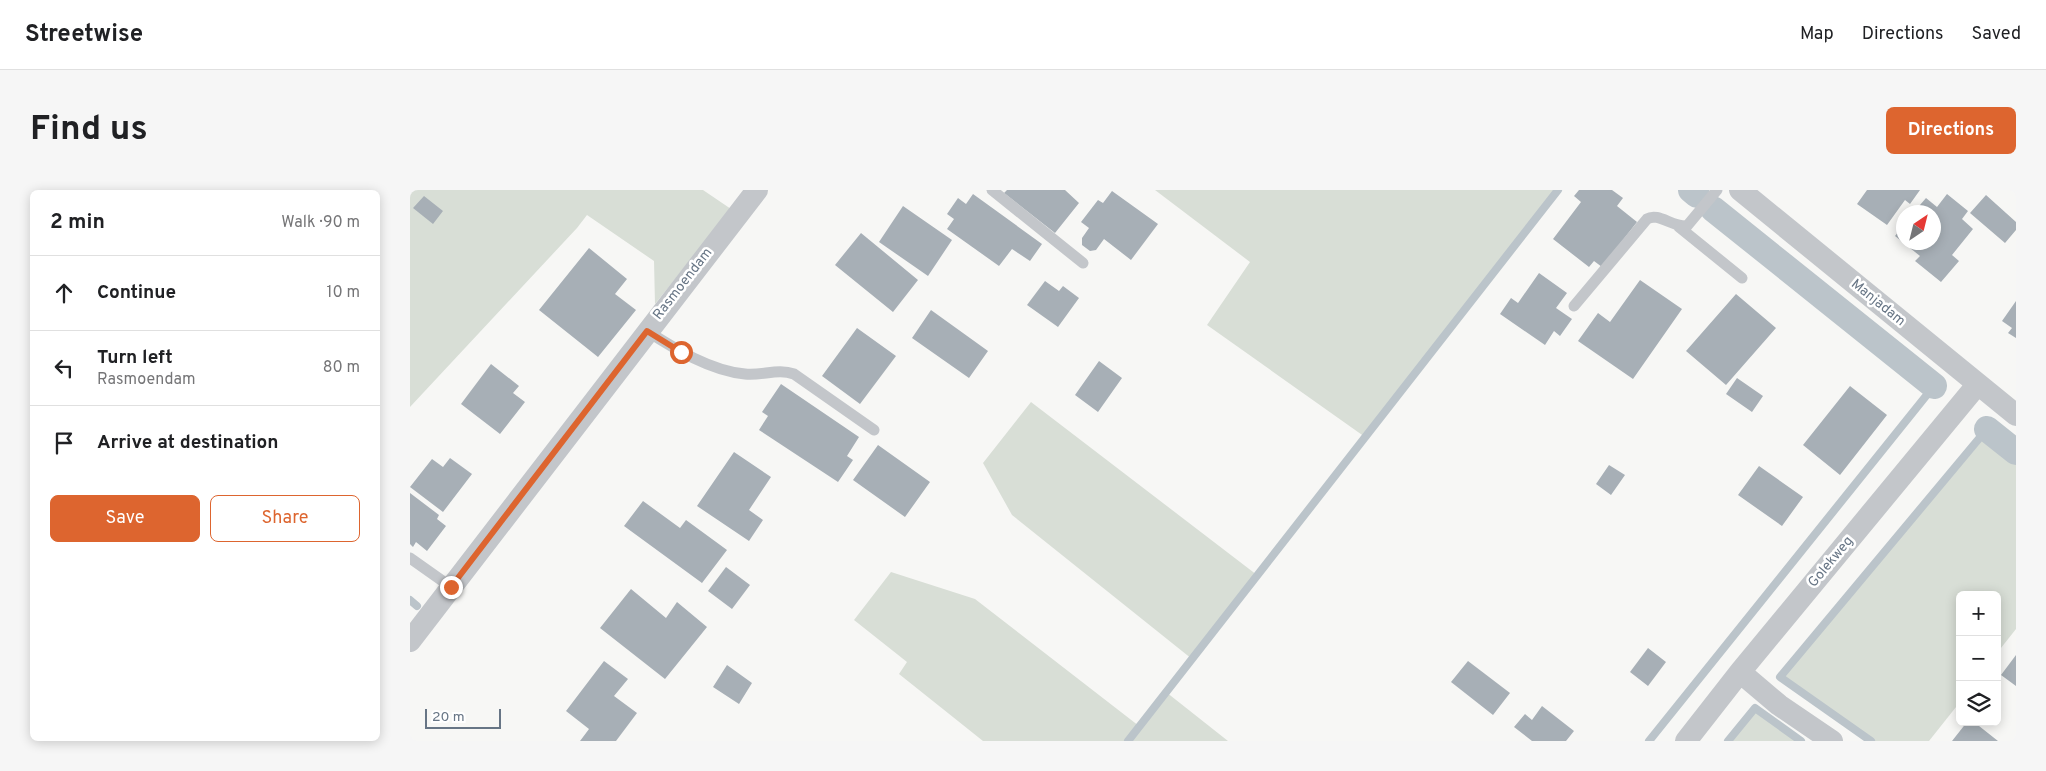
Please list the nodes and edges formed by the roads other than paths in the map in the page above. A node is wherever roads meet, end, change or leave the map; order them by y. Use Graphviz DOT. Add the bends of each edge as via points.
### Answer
graph roads {
  1 [pos="757,190"];
  2 [pos="992,190"];
  3 [pos="1717,190"];
  4 [pos="1740,190"];
  5 [pos="1679,227"];
  6 [pos="1083,263"];
  7 [pos="1742,278"];
  8 [pos="1574,306"];
  9 [pos="647,331"];
  10 [pos="1978,385"];
  11 [pos="2016,415"];
  12 [pos="874,430"];
  13 [pos="410,558"];
  14 [pos="451,587"];
  15 [pos="410,641"];
  16 [pos="1740,672"];
  17 [pos="1686,741"];
  18 [pos="1832,741"];
  1 -- 9 [label="street, Rasmoendam"];
  2 -- 6 [label="lane"];
  3 -- 5 [label="lane" via="1687,226"];
  4 -- 10 [label="street, Manjadam"];
  5 -- 7 [label="lane"];
  5 -- 8 [label="lane" via="1657,216 1647,219"];
  9 -- 12 [label="lane" via="681,352 732,373 780,371 794,374"];
  9 -- 14 [label="street, Rasmoendam"];
  10 -- 11 [label="street, Manjadam"];
  10 -- 16 [label="street, Golekweg"];
  13 -- 14 [label="lane"];
  14 -- 15 [label="street, Rasmoendam"];
  16 -- 17 [label="street, Golekweg"];
  16 -- 18 [label="street" via="1779,705"];
}
